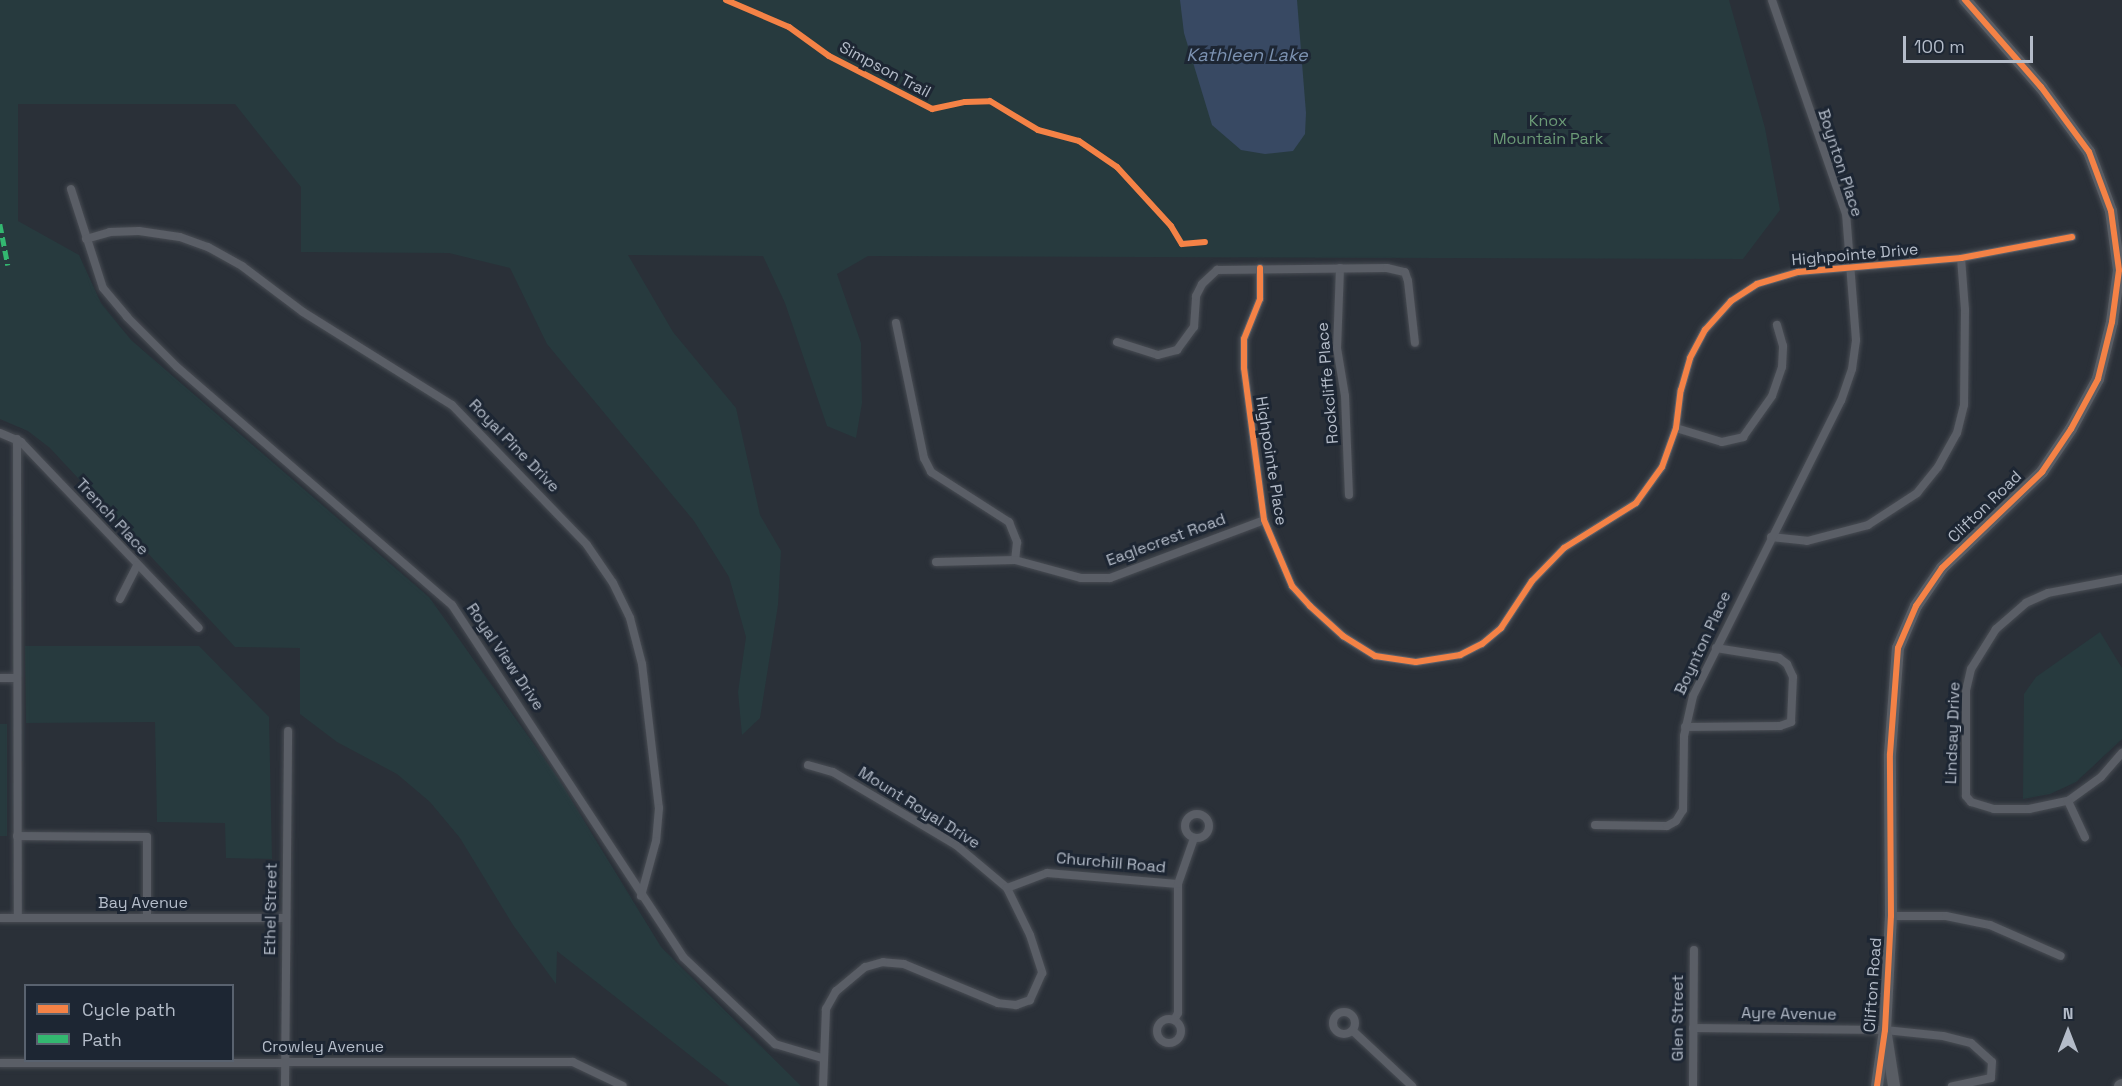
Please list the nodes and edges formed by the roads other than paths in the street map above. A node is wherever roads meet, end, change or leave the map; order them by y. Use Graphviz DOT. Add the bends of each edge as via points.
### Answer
graph roads {
  1 [pos="1772,0"];
  2 [pos="1965,0"];
  3 [pos="71,189"];
  4 [pos="2072,237"];
  5 [pos="86,239"];
  6 [pos="1961,258"];
  7 [pos="1852,267"];
  8 [pos="1260,268"];
  9 [pos="1340,268"];
  10 [pos="896,323"];
  11 [pos="1777,325"];
  12 [pos="1117,342"];
  13 [pos="1415,344"];
  14 [pos="1676,428"];
  15 [pos="0,433"];
  16 [pos="17,439"];
  17 [pos="1349,495"];
  18 [pos="1264,520"];
  19 [pos="1771,537"];
  20 [pos="1015,560"];
  21 [pos="936,562"];
  22 [pos="137,565"];
  23 [pos="1546,565"];
  24 [pos="2122,579"];
  25 [pos="120,598"];
  26 [pos="199,628"];
  27 [pos="1716,648"];
  28 [pos="0,678"];
  29 [pos="17,678"];
  30 [pos="1685,727"];
  31 [pos="288,732"];
  32 [pos="2122,753"];
  33 [pos="808,765"];
  34 [pos="2068,801"];
  35 [pos="1595,825"];
  36 [pos="18,836"];
  37 [pos="2085,837"];
  38 [pos="1194,838"];
  39 [pos="1178,884"];
  40 [pos="1007,888"];
  41 [pos="641,896"];
  42 [pos="1891,916"];
  43 [pos="0,918"];
  44 [pos="18,918"];
  45 [pos="147,918"];
  46 [pos="285,918"];
  47 [pos="1694,950"];
  48 [pos="2061,956"];
  49 [pos="1174,1020"];
  50 [pos="1693,1028"];
  51 [pos="1885,1030"];
  52 [pos="1353,1031"];
  53 [pos="822,1058"];
  54 [pos="285,1062"];
  55 [pos="0,1063"];
  56 [pos="285,1086"];
  57 [pos="623,1086"];
  58 [pos="823,1086"];
  59 [pos="1412,1086"];
  60 [pos="1693,1086"];
  61 [pos="1877,1086"];
  62 [pos="1894,1086"];
  63 [pos="1952,1086"];
  1 -- 7 [label="street, Boynton Place" via="1846,214"];
  2 -- 42 [label="main road, Clifton Road" via="2041,87 2089,152 2111,211 2119,270 2098,379 2071,429 2042,472 1942,568 1916,606 1898,648 1890,754"];
  3 -- 5 [label="street, Royal View Drive"];
  4 -- 6 [label="street, Highpointe Drive"];
  5 -- 41 [label="street, Royal View Drive" via="103,288 177,367 452,605"];
  5 -- 41 [label="street, Royal Pine Drive" via="110,232 139,231 180,237 242,266 303,312 452,405 588,544 621,600 642,664 659,808 656,841"];
  6 -- 7 [label="street, Highpointe Drive"];
  6 -- 19 [label="street" via="1964,405 1957,433 1938,467 1917,493 1868,525 1806,541"];
  7 -- 14 [label="street, Highpointe Drive" via="1769,279 1731,301 1705,330 1690,358 1680,390"];
  7 -- 19 [label="street, Boynton Place" via="1856,340 1852,369 1841,401"];
  8 -- 9 [label="street"];
  8 -- 12 [label="street" via="1217,270 1208,276 1196,297 1194,327 1177,350 1158,355"];
  8 -- 18 [label="street, Highpointe Place" via="1260,299 1244,339 1244,368"];
  9 -- 13 [label="street" via="1405,272"];
  9 -- 17 [label="street, Rockcliffe Place" via="1337,348 1345,396"];
  10 -- 20 [label="street" via="924,458 931,472 1010,522 1017,542"];
  11 -- 14 [label="street" via="1783,346 1782,367 1772,396 1743,437 1722,442"];
  14 -- 23 [label="street, Highpointe Drive" via="1662,467 1636,503 1564,548"];
  15 -- 16 [label="street, Trench Place"];
  16 -- 22 [label="street, Trench Place"];
  16 -- 29 [label="street"];
  18 -- 20 [label="street, Eaglecrest Road" via="1110,578 1081,578"];
  18 -- 23 [label="street, Highpointe Place" via="1292,586 1310,606 1343,636 1375,656 1397,661 1439,660 1482,644 1501,628"];
  19 -- 27 [label="street, Boynton Place"];
  20 -- 21 [label="street, Eaglecrest Road"];
  22 -- 25 [label="street"];
  22 -- 26 [label="street, Trench Place"];
  24 -- 34 [label="street, Lindsay Drive" via="2048,593 2026,603 1996,629 1971,669 1966,690 1966,795 1971,802 1994,809 2030,809"];
  27 -- 30 [label="street, Boynton Place" via="1693,696"];
  27 -- 30 [label="street" via="1779,658 1787,664 1793,677 1791,722 1780,726"];
  28 -- 29 [label="street"];
  29 -- 36 [label="street"];
  30 -- 35 [label="street, Boynton Place" via="1683,810 1676,821 1666,826"];
  31 -- 46 [label="street, Ethel Street"];
  32 -- 34 [label="street" via="2101,777"];
  33 -- 40 [label="street, Mount Royal Drive" via="833,772 956,845"];
  34 -- 37 [label="street"];
  36 -- 44 [label="street"];
  36 -- 45 [label="street" via="147,837"];
  38 -- 39 [label="street"];
  39 -- 40 [label="street, Churchill Road" via="1047,873"];
  39 -- 49 [label="street" via="1178,1013"];
  40 -- 53 [label="street, Mount Royal Drive" via="1030,935 1042,973 1030,1000 1016,1005 999,1003 904,964 874,964 850,976 826,1009"];
  41 -- 53 [label="street, Royal View Drive" via="683,957 775,1044"];
  42 -- 48 [label="street" via="1946,916 1990,925"];
  42 -- 51 [label="main road, Clifton Road"];
  43 -- 44 [label="street, Bay Avenue"];
  44 -- 45 [label="street, Bay Avenue"];
  45 -- 46 [label="street, Bay Avenue"];
  46 -- 54 [label="street, Ethel Street"];
  47 -- 50 [label="street, Glen Street"];
  50 -- 51 [label="street, Ayre Avenue"];
  50 -- 60 [label="street, Glen Street"];
  51 -- 61 [label="main road, Clifton Road"];
  51 -- 62 [label="main road, Clifton Road"];
  51 -- 63 [label="street, Ayre Avenue" via="1971,1043 1992,1062 1991,1078"];
  52 -- 59 [label="street"];
  53 -- 58 [label="street, Mount Royal Drive"];
  54 -- 55 [label="street, Crowley Avenue"];
  54 -- 56 [label="street, Ethel Street"];
  54 -- 57 [label="street, Crowley Avenue" via="573,1062"];
}
